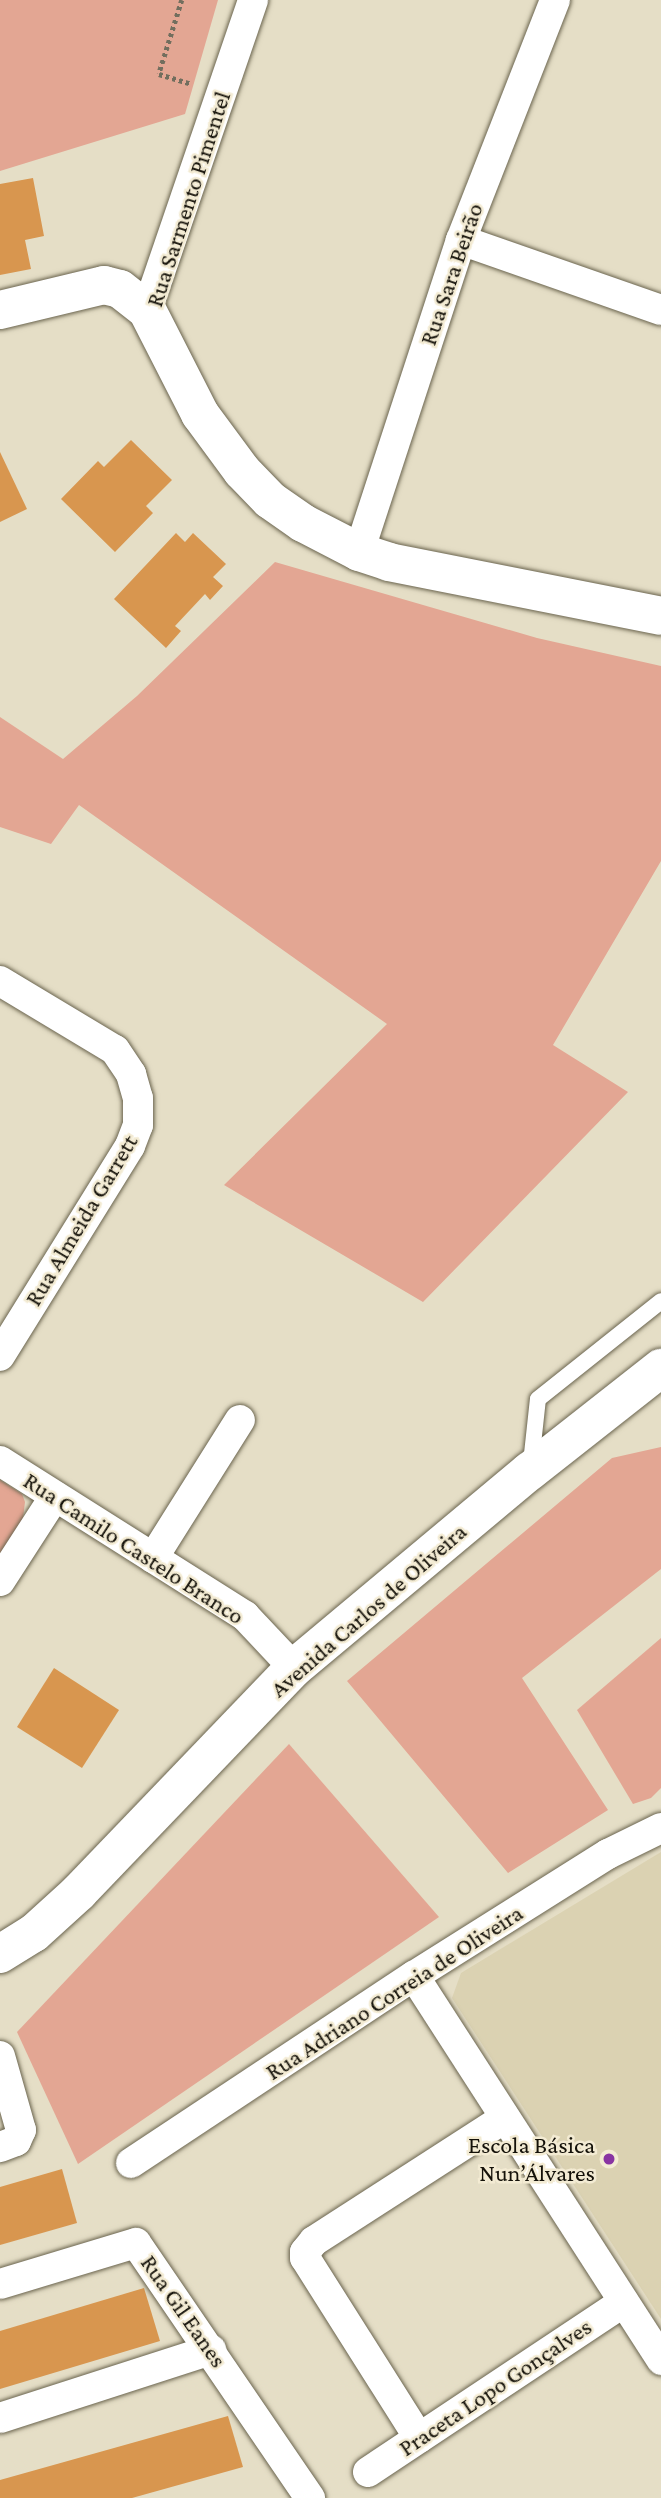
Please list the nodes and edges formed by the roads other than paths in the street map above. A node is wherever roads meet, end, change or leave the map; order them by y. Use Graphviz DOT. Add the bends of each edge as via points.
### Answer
graph roads {
  1 [pos="253,0"];
  2 [pos="555,0"];
  3 [pos="461,240"];
  4 [pos="0,310"];
  5 [pos="147,310"];
  6 [pos="661,310"];
  7 [pos="359,552"];
  8 [pos="661,616"];
  9 [pos="0,981"];
  10 [pos="661,1301"];
  11 [pos="0,1356"];
  12 [pos="655,1383"];
  13 [pos="240,1420"];
  14 [pos="0,1461"];
  15 [pos="530,1471"];
  16 [pos="55,1496"];
  17 [pos="153,1558"];
  18 [pos="0,1581"];
  19 [pos="294,1668"];
  20 [pos="661,1828"];
  21 [pos="0,1954"];
  22 [pos="414,1976"];
  23 [pos="0,2056"];
  24 [pos="505,2118"];
  25 [pos="0,2147"];
  26 [pos="131,2164"];
  27 [pos="0,2284"];
  28 [pos="624,2302"];
  29 [pos="211,2350"];
  30 [pos="661,2360"];
  31 [pos="0,2418"];
  32 [pos="419,2438"];
  33 [pos="368,2472"];
  34 [pos="310,2498"];
  1 -- 5 [label="street, Rua Sarmento Pimentel"];
  2 -- 3 [label="street, Rua Sara Beirão"];
  3 -- 6 [label="street"];
  3 -- 7 [label="street, Rua Sara Beirão"];
  4 -- 5 [label="main road" via="104,285 120,289"];
  5 -- 7 [label="main road, Rua Sarmento Pimentel" via="200,414 242,471 270,500 303,523"];
  7 -- 8 [label="main road, Rua Sarmento Pimentel" via="389,562"];
  9 -- 11 [label="street, Rua Almeida Garrett" via="115,1050 131,1074 138,1098 138,1125 130,1146"];
  10 -- 15 [label="lane" via="538,1399"];
  12 -- 15 [label="main road, Avenida Carlos de Oliveira"];
  13 -- 17 [label="street"];
  14 -- 16 [label="street, Rua Camilo Castelo Branco"];
  15 -- 19 [label="main road, Avenida Carlos de Oliveira"];
  16 -- 17 [label="street, Rua Camilo Castelo Branco"];
  16 -- 18 [label="street"];
  17 -- 19 [label="street, Rua Camilo Castelo Branco" via="245,1616"];
  19 -- 21 [label="main road, Avenida Carlos de Oliveira" via="79,1892 34,1933"];
  20 -- 22 [label="street, Rua Adriano Correia de Oliveira" via="608,1854"];
  22 -- 24 [label="street"];
  22 -- 26 [label="street, Rua Adriano Correia de Oliveira"];
  23 -- 25 [label="street" via="21,2130 16,2141"];
  24 -- 28 [label="street"];
  24 -- 32 [label="street" via="314,2241 305,2252"];
  27 -- 29 [label="street, Rua Gil Eanes" via="136,2243"];
  28 -- 30 [label="street"];
  28 -- 32 [label="street, Praceta Lopo Gonçalves"];
  29 -- 31 [label="street"];
  29 -- 34 [label="street, Rua Gil Eanes"];
  32 -- 33 [label="street, Praceta Lopo Gonçalves"];
}
